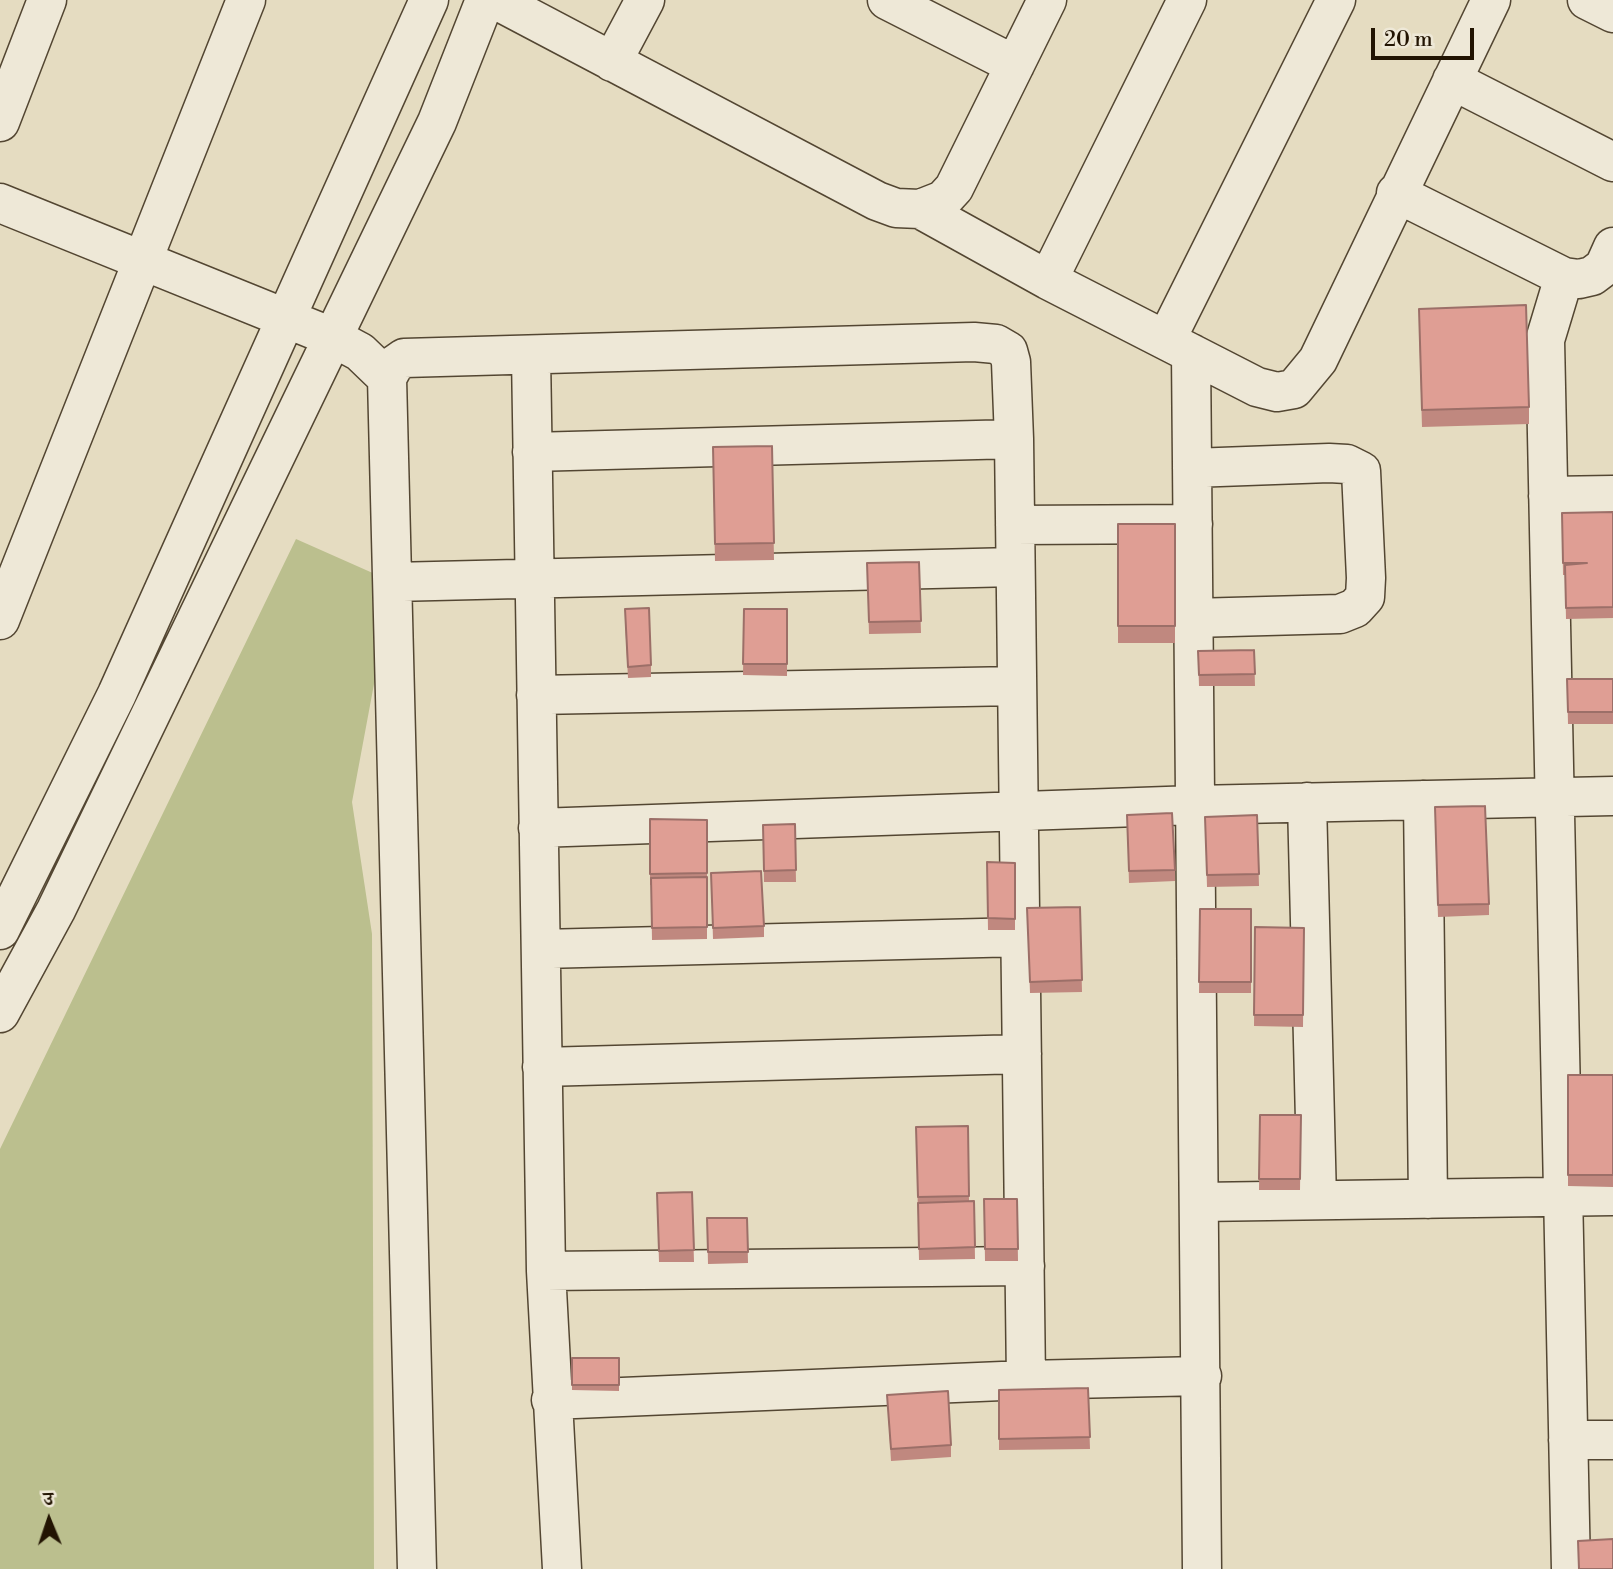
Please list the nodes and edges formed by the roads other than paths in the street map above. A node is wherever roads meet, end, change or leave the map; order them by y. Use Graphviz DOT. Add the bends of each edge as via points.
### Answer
graph roads {
  1 [pos="47,0"];
  2 [pos="246,0"];
  3 [pos="429,0"];
  4 [pos="485,0"];
  5 [pos="496,0"];
  6 [pos="645,0"];
  7 [pos="887,0"];
  8 [pos="1047,0"];
  9 [pos="1187,0"];
  10 [pos="1336,0"];
  11 [pos="1491,0"];
  12 [pos="1587,0"];
  13 [pos="1613,13"];
  14 [pos="612,62"];
  15 [pos="1015,65"];
  16 [pos="1452,80"];
  17 [pos="0,122"];
  18 [pos="1613,162"];
  19 [pos="1396,193"];
  20 [pos="0,203"];
  21 [pos="920,209"];
  22 [pos="1613,247"];
  23 [pos="142,260"];
  24 [pos="1564,277"];
  25 [pos="1048,280"];
  26 [pos="286,317"];
  27 [pos="332,337"];
  28 [pos="1178,347"];
  29 [pos="531,355"];
  30 [pos="387,378"];
  31 [pos="1014,439"];
  32 [pos="531,452"];
  33 [pos="1192,468"];
  34 [pos="1613,495"];
  35 [pos="1548,496"];
  36 [pos="1193,524"];
  37 [pos="1015,525"];
  38 [pos="1015,567"];
  39 [pos="534,578"];
  40 [pos="393,582"];
  41 [pos="1193,618"];
  42 [pos="0,620"];
  43 [pos="1017,686"];
  44 [pos="536,695"];
  45 [pos="1613,796"];
  46 [pos="1555,797"];
  47 [pos="1423,800"];
  48 [pos="1307,802"];
  49 [pos="1195,804"];
  50 [pos="1019,810"];
  51 [pos="538,828"];
  52 [pos="8,893"];
  53 [pos="56,910"];
  54 [pos="0,930"];
  55 [pos="1022,937"];
  56 [pos="542,949"];
  57 [pos="6,988"];
  58 [pos="1022,1054"];
  59 [pos="542,1067"];
  60 [pos="1613,1196"];
  61 [pos="1563,1197"];
  62 [pos="1428,1199"];
  63 [pos="1317,1200"];
  64 [pos="1199,1202"];
  65 [pos="1025,1266"];
  66 [pos="546,1271"];
  67 [pos="1202,1376"];
  68 [pos="1026,1380"];
  69 [pos="551,1400"];
  70 [pos="1568,1440"];
  71 [pos="1613,1440"];
  72 [pos="417,1569"];
  73 [pos="562,1569"];
  74 [pos="1202,1569"];
  75 [pos="1571,1569"];
  1 -- 17 [label="street"];
  2 -- 23 [label="street"];
  3 -- 26 [label="street"];
  4 -- 27 [label="street" via="437,121"];
  5 -- 14 [label="street"];
  6 -- 14 [label="street"];
  7 -- 15 [label="street"];
  8 -- 15 [label="street"];
  9 -- 25 [label="street"];
  10 -- 28 [label="street"];
  11 -- 16 [label="street"];
  12 -- 13 [label="street"];
  14 -- 21 [label="street" via="877,201"];
  15 -- 21 [label="street" via="954,188 943,200"];
  16 -- 18 [label="street"];
  16 -- 19 [label="street"];
  19 -- 24 [label="street"];
  19 -- 28 [label="street" via="1318,360 1294,389 1278,392 1257,387"];
  20 -- 23 [label="street"];
  21 -- 25 [label="street"];
  22 -- 24 [label="street" via="1604,267 1592,276"];
  23 -- 26 [label="street"];
  23 -- 42 [label="street"];
  24 -- 35 [label="street" via="1545,340"];
  25 -- 28 [label="street"];
  26 -- 27 [label="street"];
  26 -- 52 [label="street" via="117,694"];
  27 -- 30 [label="street" via="360,352"];
  27 -- 53 [label="street"];
  28 -- 33 [label="street"];
  29 -- 30 [label="street" via="404,358"];
  29 -- 31 [label="street" via="996,344 1008,351 1012,362"];
  29 -- 32 [label="street"];
  30 -- 40 [label="street"];
  31 -- 32 [label="street"];
  31 -- 37 [label="street"];
  32 -- 39 [label="street"];
  33 -- 36 [label="street"];
  33 -- 41 [label="street" via="1329,463 1361,471 1366,578 1364,597 1355,608 1339,614"];
  34 -- 35 [label="street"];
  35 -- 46 [label="street"];
  36 -- 37 [label="street"];
  36 -- 41 [label="street"];
  37 -- 38 [label="street"];
  38 -- 39 [label="street"];
  38 -- 43 [label="street"];
  39 -- 40 [label="street"];
  39 -- 44 [label="street"];
  40 -- 72 [label="street"];
  41 -- 49 [label="street"];
  43 -- 44 [label="street"];
  43 -- 50 [label="street"];
  44 -- 51 [label="street"];
  45 -- 46 [label="street"];
  46 -- 47 [label="street"];
  46 -- 61 [label="street"];
  47 -- 48 [label="street"];
  47 -- 62 [label="street"];
  48 -- 49 [label="street"];
  48 -- 63 [label="street"];
  49 -- 50 [label="street"];
  49 -- 64 [label="street"];
  50 -- 51 [label="street"];
  50 -- 55 [label="street"];
  51 -- 56 [label="street"];
  52 -- 53 [label="street"];
  52 -- 54 [label="street"];
  53 -- 57 [label="street"];
  55 -- 56 [label="street"];
  55 -- 58 [label="street"];
  56 -- 59 [label="street"];
  58 -- 59 [label="street"];
  58 -- 65 [label="street"];
  59 -- 66 [label="street"];
  60 -- 61 [label="street"];
  61 -- 62 [label="street"];
  61 -- 70 [label="street"];
  62 -- 63 [label="street"];
  63 -- 64 [label="street"];
  64 -- 67 [label="street"];
  65 -- 66 [label="street"];
  65 -- 68 [label="street"];
  66 -- 69 [label="street"];
  67 -- 68 [label="street"];
  67 -- 74 [label="street"];
  68 -- 69 [label="street"];
  69 -- 73 [label="street"];
  70 -- 71 [label="street"];
  70 -- 75 [label="street"];
}
